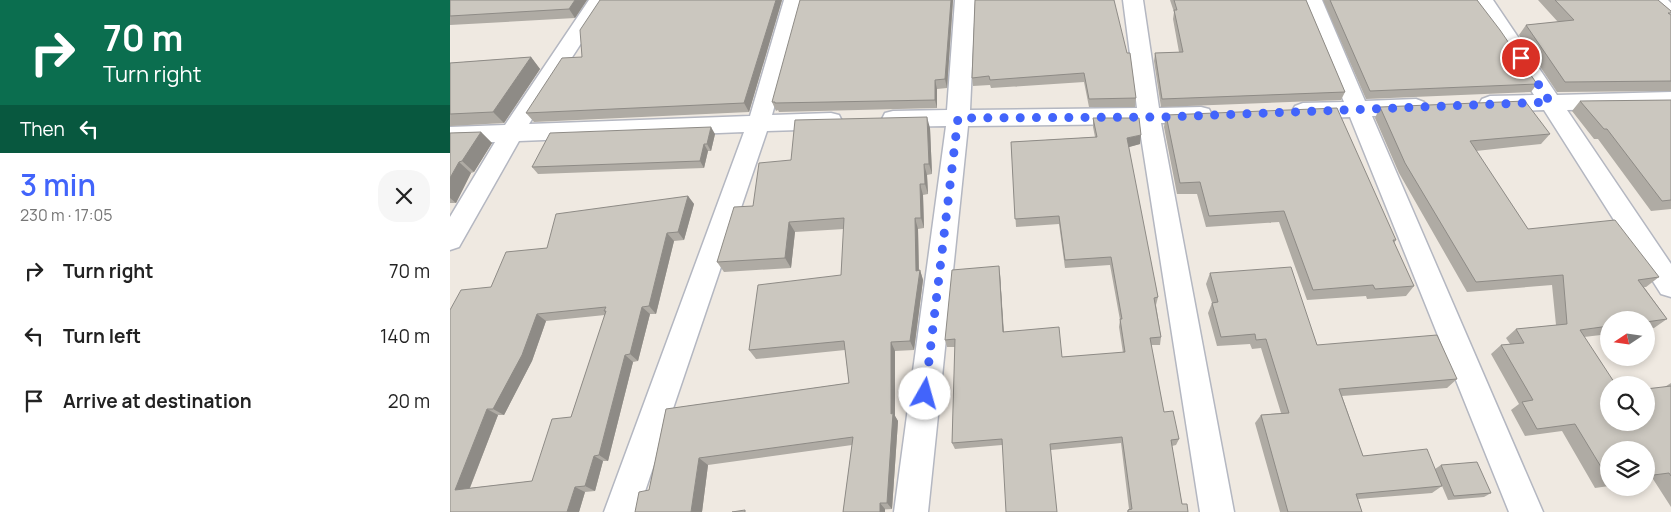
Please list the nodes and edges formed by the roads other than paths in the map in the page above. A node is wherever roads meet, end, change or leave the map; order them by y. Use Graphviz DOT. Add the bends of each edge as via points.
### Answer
graph roads {
  1 [pos="599,0"];
  2 [pos="794,0"];
  3 [pos="965,0"];
  4 [pos="1133,0"];
  5 [pos="1312,0"];
  6 [pos="1483,0"];
  7 [pos="1657,0"];
  8 [pos="1671,15"];
  9 [pos="1671,100"];
  10 [pos="1550,102"];
  11 [pos="1474,105"];
  12 [pos="1435,106"];
  13 [pos="1358,109"];
  14 [pos="1281,112"];
  15 [pos="1223,114"];
  16 [pos="1150,117"];
  17 [pos="958,118"];
  18 [pos="759,122"];
  19 [pos="512,134"];
  20 [pos="450,135"];
  21 [pos="450,240"];
  22 [pos="1671,286"];
  23 [pos="621,512"];
  24 [pos="911,512"];
  25 [pos="1217,512"];
  26 [pos="1526,512"];
  1 -- 19 [label="street"];
  2 -- 18 [label="street"];
  3 -- 17 [label="street"];
  4 -- 16 [label="street"];
  5 -- 13 [label="street"];
  6 -- 10 [label="street"];
  7 -- 8 [label="street"];
  9 -- 10 [label="street"];
  10 -- 11 [label="street"];
  10 -- 22 [label="street"];
  12 -- 13 [label="street"];
  13 -- 14 [label="street"];
  13 -- 26 [label="street"];
  15 -- 16 [label="street"];
  16 -- 17 [label="street"];
  16 -- 25 [label="street"];
  17 -- 18 [label="street"];
  17 -- 24 [label="street"];
  18 -- 19 [label="street"];
  18 -- 23 [label="street"];
  19 -- 20 [label="street"];
  19 -- 21 [label="street"];
}
